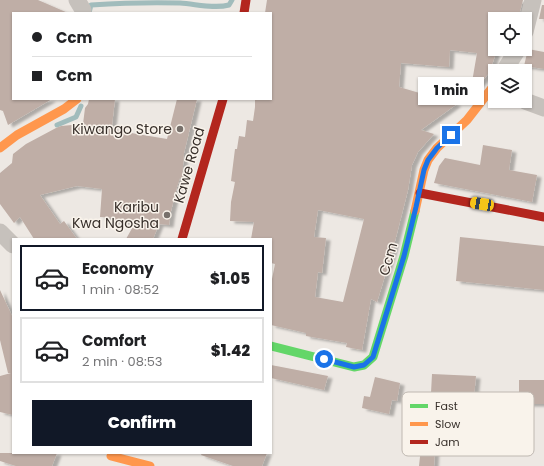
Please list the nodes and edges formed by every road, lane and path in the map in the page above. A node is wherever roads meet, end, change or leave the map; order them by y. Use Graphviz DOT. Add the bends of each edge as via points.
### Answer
graph roads {
  1 [pos="77,0"];
  2 [pos="246,0"];
  3 [pos="533,0"];
  4 [pos="83,12"];
  5 [pos="244,12"];
  6 [pos="530,12"];
  7 [pos="488,94"];
  8 [pos="76,100"];
  9 [pos="223,100"];
  10 [pos="532,104"];
  11 [pos="544,108"];
  12 [pos="0,148"];
  13 [pos="420,193"];
  14 [pos="544,217"];
  15 [pos="0,232"];
  16 [pos="182,238"];
  17 [pos="12,244"];
  18 [pos="272,346"];
  19 [pos="111,454"];
  20 [pos="107,466"];
  21 [pos="150,466"];
  1 -- 4 [label="street"];
  2 -- 5 [label="street"];
  3 -- 6 [label="street"];
  7 -- 13 [label="street, Ccm" via="467,120 428,160"];
  8 -- 12 [label="street" via="48,119 20,133"];
  9 -- 16 [label="street, Kawe Road"];
  10 -- 11 [label="street"];
  13 -- 14 [label="street"];
  13 -- 18 [label="street, Ccm" via="373,357 364,365 354,367"];
  15 -- 17 [label="street"];
  19 -- 20 [label="street"];
  19 -- 21 [label="street"];
}
